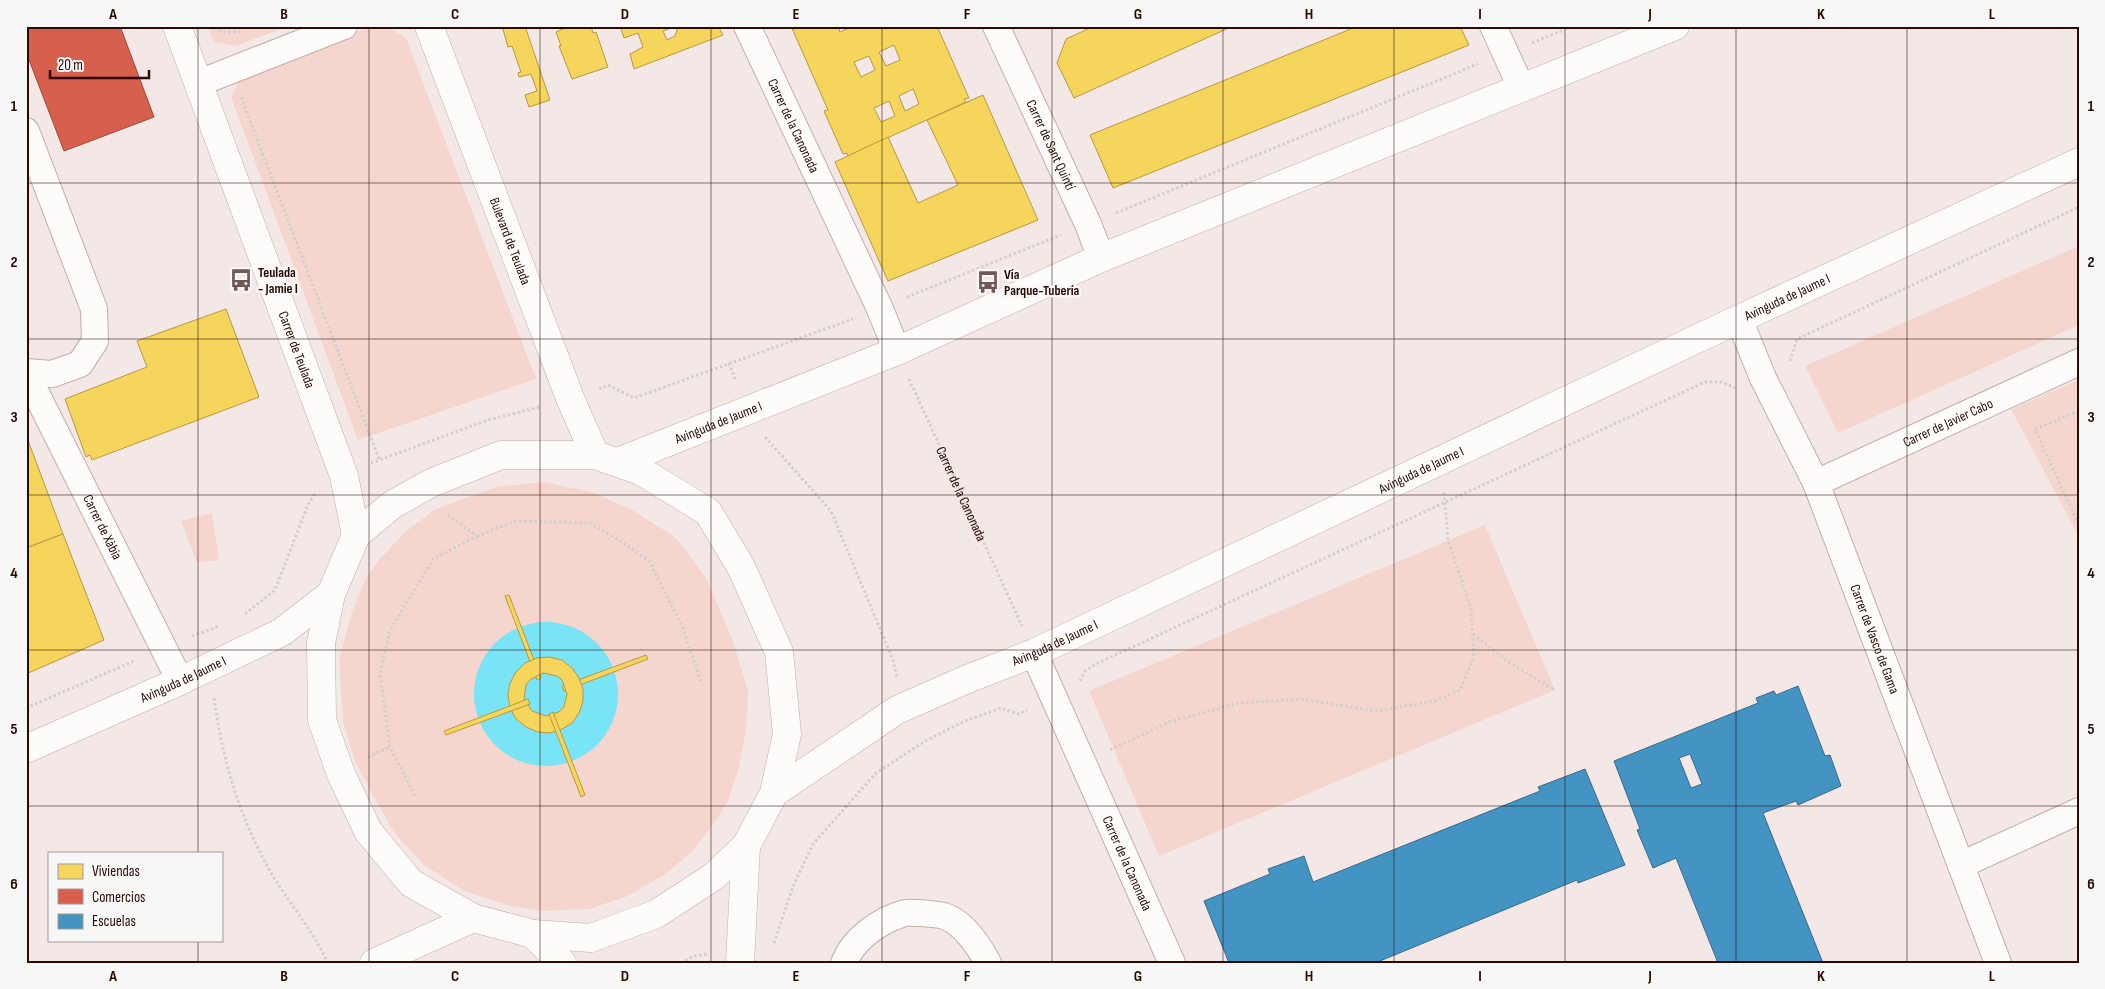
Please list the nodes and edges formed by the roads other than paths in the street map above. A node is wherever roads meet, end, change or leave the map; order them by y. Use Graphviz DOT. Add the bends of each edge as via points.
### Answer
graph roads {
  1 [pos="177,26"];
  2 [pos="344,26"];
  3 [pos="429,26"];
  4 [pos="747,26"];
  5 [pos="1493,26"];
  6 [pos="1675,26"];
  7 [pos="1004,29"];
  8 [pos="199,83"];
  9 [pos="1521,87"];
  10 [pos="26,131"];
  11 [pos="2079,162"];
  12 [pos="1101,258"];
  13 [pos="1739,319"];
  14 [pos="897,351"];
  15 [pos="2079,362"];
  16 [pos="26,372"];
  17 [pos="607,458"];
  18 [pos="1816,483"];
  19 [pos="356,534"];
  20 [pos="331,594"];
  21 [pos="1034,654"];
  22 [pos="180,681"];
  23 [pos="26,749"];
  24 [pos="774,793"];
  25 [pos="2079,812"];
  26 [pos="746,846"];
  27 [pos="1961,865"];
  28 [pos="473,918"];
  29 [pos="533,934"];
  30 [pos="740,956"];
  31 [pos="374,963"];
  32 [pos="562,963"];
  33 [pos="844,963"];
  34 [pos="988,963"];
  35 [pos="1172,963"];
  36 [pos="1998,963"];
  1 -- 8 [label="main road, Carrer de Teulada"];
  2 -- 8 [label="street"];
  3 -- 17 [label="main road, Bulevard de Teulada" via="570,398"];
  4 -- 14 [label="street, Carrer de la Canonada"];
  5 -- 9 [label="street"];
  6 -- 9 [label="main road, Avinguda de Jaume I"];
  7 -- 12 [label="street, Carrer de Sant Quintí"];
  8 -- 19 [label="main road, Carrer de Teulada" via="344,476"];
  9 -- 12 [label="main road, Avinguda de Jaume I"];
  10 -- 16 [label="street, Carrer de Xàbia" via="94,309 95,341 80,364 52,374"];
  11 -- 13 [label="main road, Avinguda de Jaume I"];
  12 -- 14 [label="main road, Avinguda de Jaume I"];
  13 -- 18 [label="street, Carrer de Vasco de Gama" via="1763,378"];
  13 -- 21 [label="main road, Avinguda de Jaume I"];
  14 -- 17 [label="main road, Avinguda de Jaume I" via="748,410"];
  15 -- 18 [label="street, Carrer de Javier Cabo"];
  16 -- 22 [label="street, Carrer de Xàbia"];
  17 -- 19 [label="main road" via="501,455 431,483 392,505"];
  17 -- 24 [label="main road" via="641,471 708,512 741,567 779,652 787,734"];
  18 -- 27 [label="street, Carrer de Vasco de Gama"];
  19 -- 20 [label="main road"];
  20 -- 22 [label="main road, Avinguda de Jaume I" via="282,632"];
  20 -- 28 [label="main road" via="321,643 322,720 341,774 368,831 410,883"];
  21 -- 24 [label="main road, Avinguda de Jaume I" via="897,710"];
  21 -- 35 [label="street, Carrer de la Canonada"];
  22 -- 23 [label="main road, Avinguda de Jaume I"];
  24 -- 26 [label="main road"];
  25 -- 27 [label="street"];
  26 -- 29 [label="main road" via="713,877 656,914 591,938"];
  26 -- 30 [label="main road"];
  27 -- 36 [label="street, Carrer de Vasco de Gama"];
  28 -- 29 [label="main road"];
  28 -- 31 [label="main road"];
  29 -- 32 [label="main road"];
  33 -- 34 [label="street" via="850,950 874,928 906,913 945,916 970,934"];
}
